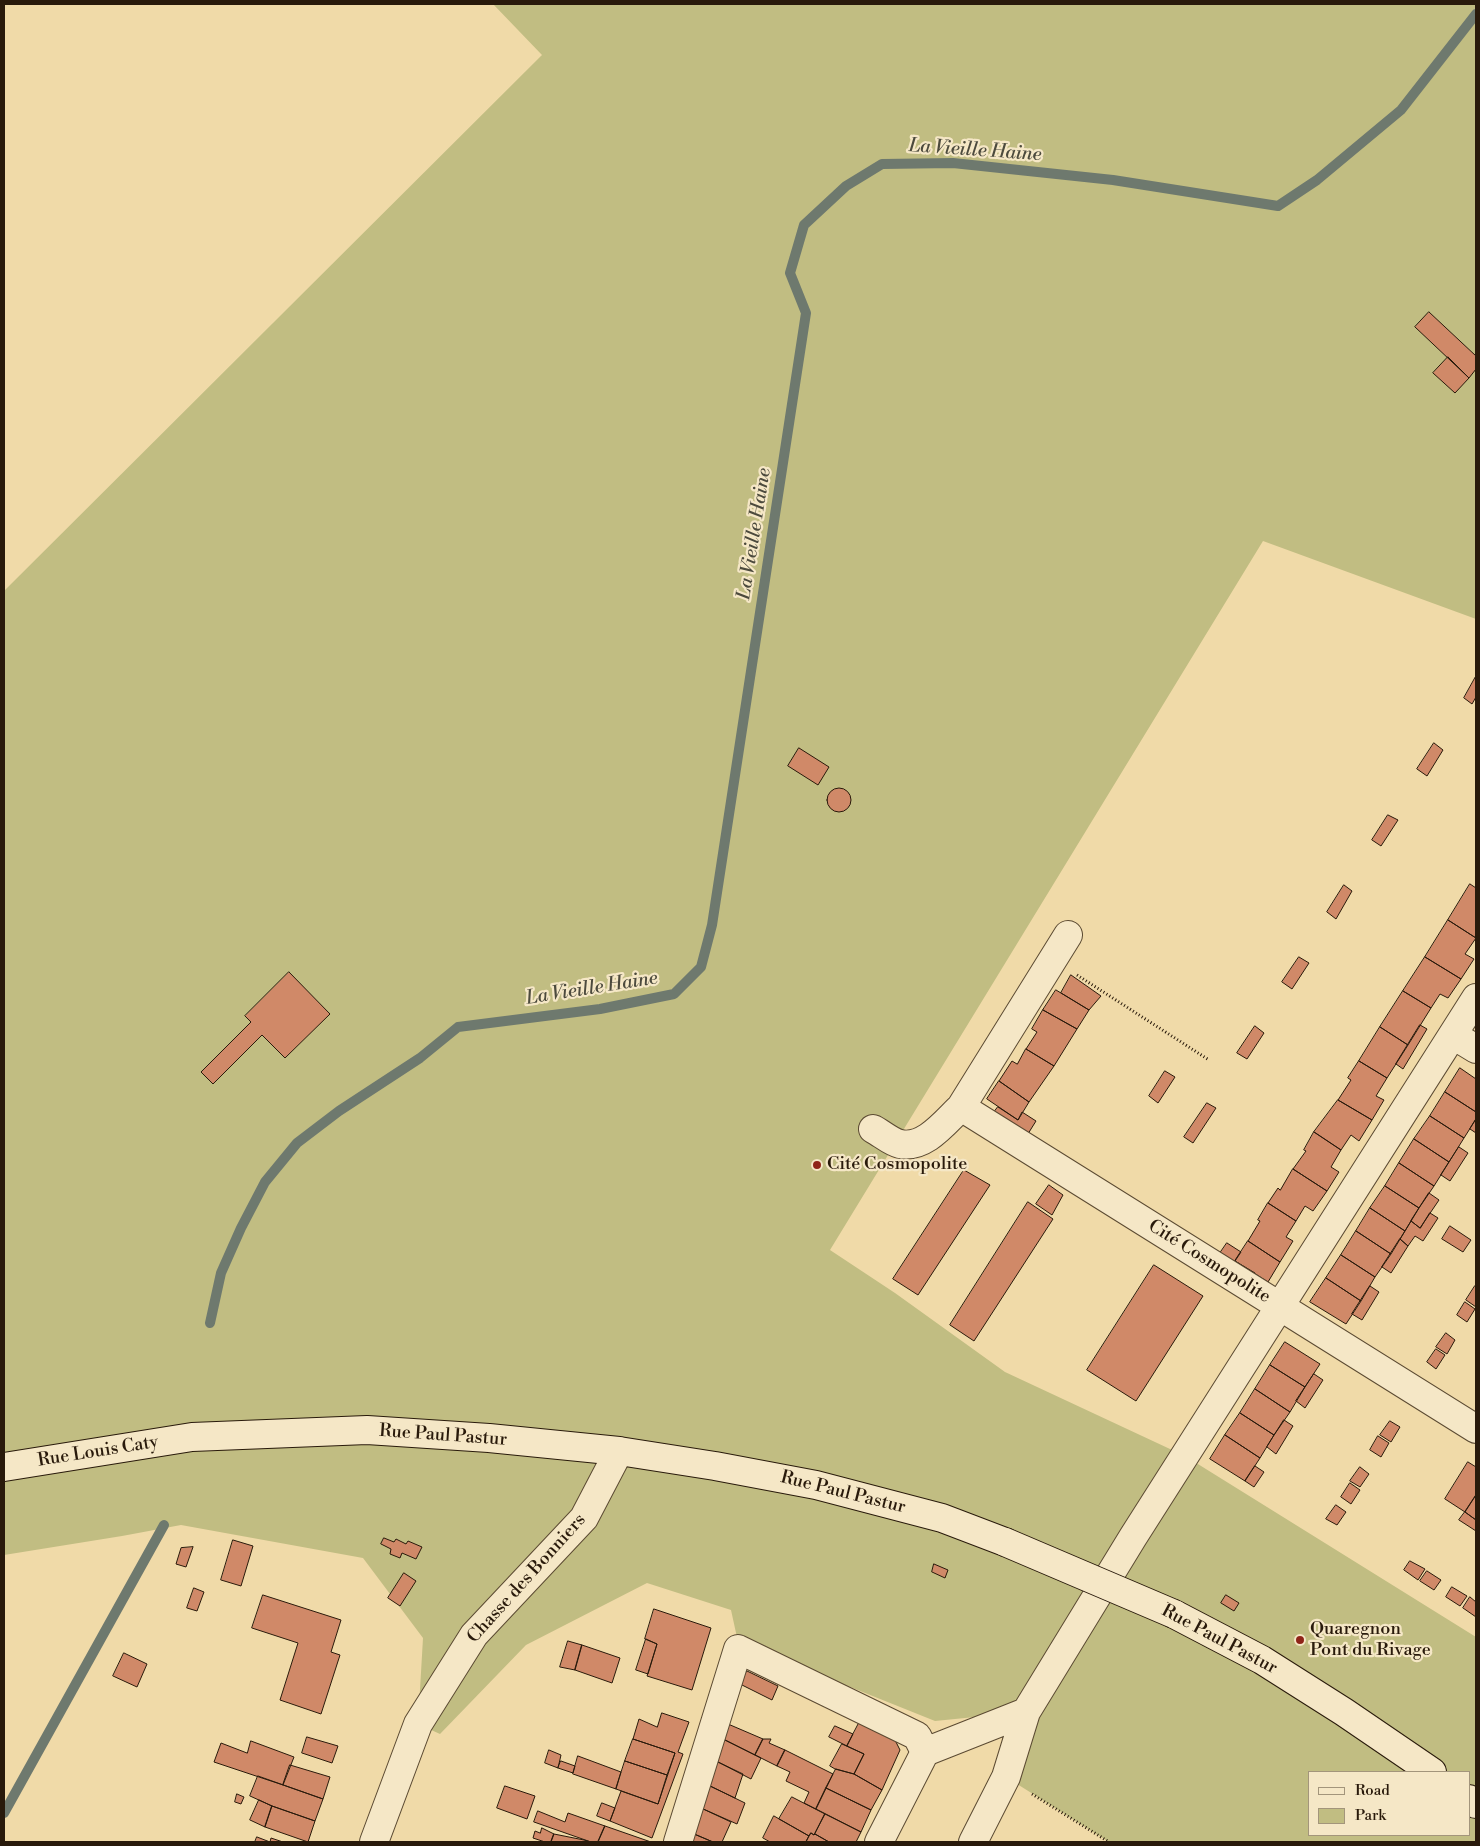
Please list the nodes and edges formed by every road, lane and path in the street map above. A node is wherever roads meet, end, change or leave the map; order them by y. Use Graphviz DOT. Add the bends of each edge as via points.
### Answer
graph roads {
  1 [pos="1068,935"];
  2 [pos="1053,960"];
  3 [pos="1476,998"];
  4 [pos="1453,1035"];
  5 [pos="1476,1049"];
  6 [pos="1210,1060"];
  7 [pos="961,1107"];
  8 [pos="873,1129"];
  9 [pos="1280,1306"];
  10 [pos="1476,1429"];
  11 [pos="192,1437"];
  12 [pos="619,1451"];
  13 [pos="4,1467"];
  14 [pos="1026,1712"];
  15 [pos="921,1744"];
  16 [pos="1431,1771"];
  17 [pos="1006,1777"];
  18 [pos="374,1842"];
  19 [pos="678,1842"];
  20 [pos="879,1842"];
  21 [pos="973,1842"];
  22 [pos="1109,1842"];
  1 -- 2 [label="street"];
  2 -- 6 [label="path"];
  2 -- 7 [label="street"];
  3 -- 4 [label="street, Cité Cosmopolite"];
  4 -- 5 [label="street"];
  4 -- 9 [label="street, Cité Cosmopolite"];
  7 -- 8 [label="street" via="930,1136 917,1143 899,1144"];
  7 -- 9 [label="street, Cité Cosmopolite"];
  9 -- 10 [label="street, Cité Cosmopolite"];
  9 -- 14 [label="street, Cité Cosmopolite"];
  11 -- 12 [label="street, Rue Paul Pastur" via="367,1430"];
  11 -- 13 [label="street, Rue Louis Caty"];
  12 -- 16 [label="street, Rue Paul Pastur, bridge" via="816,1485 942,1518 1005,1542 1174,1614 1262,1660"];
  12 -- 18 [label="street, Chasse des Bonniers" via="584,1518 474,1635 448,1675 418,1724"];
  14 -- 15 [label="street"];
  14 -- 17 [label="street, Cité Cosmopolite"];
  15 -- 19 [label="street" via="738,1648"];
  15 -- 20 [label="street"];
  17 -- 21 [label="street, Cité Cosmopolite"];
  17 -- 22 [label="path"];
}
